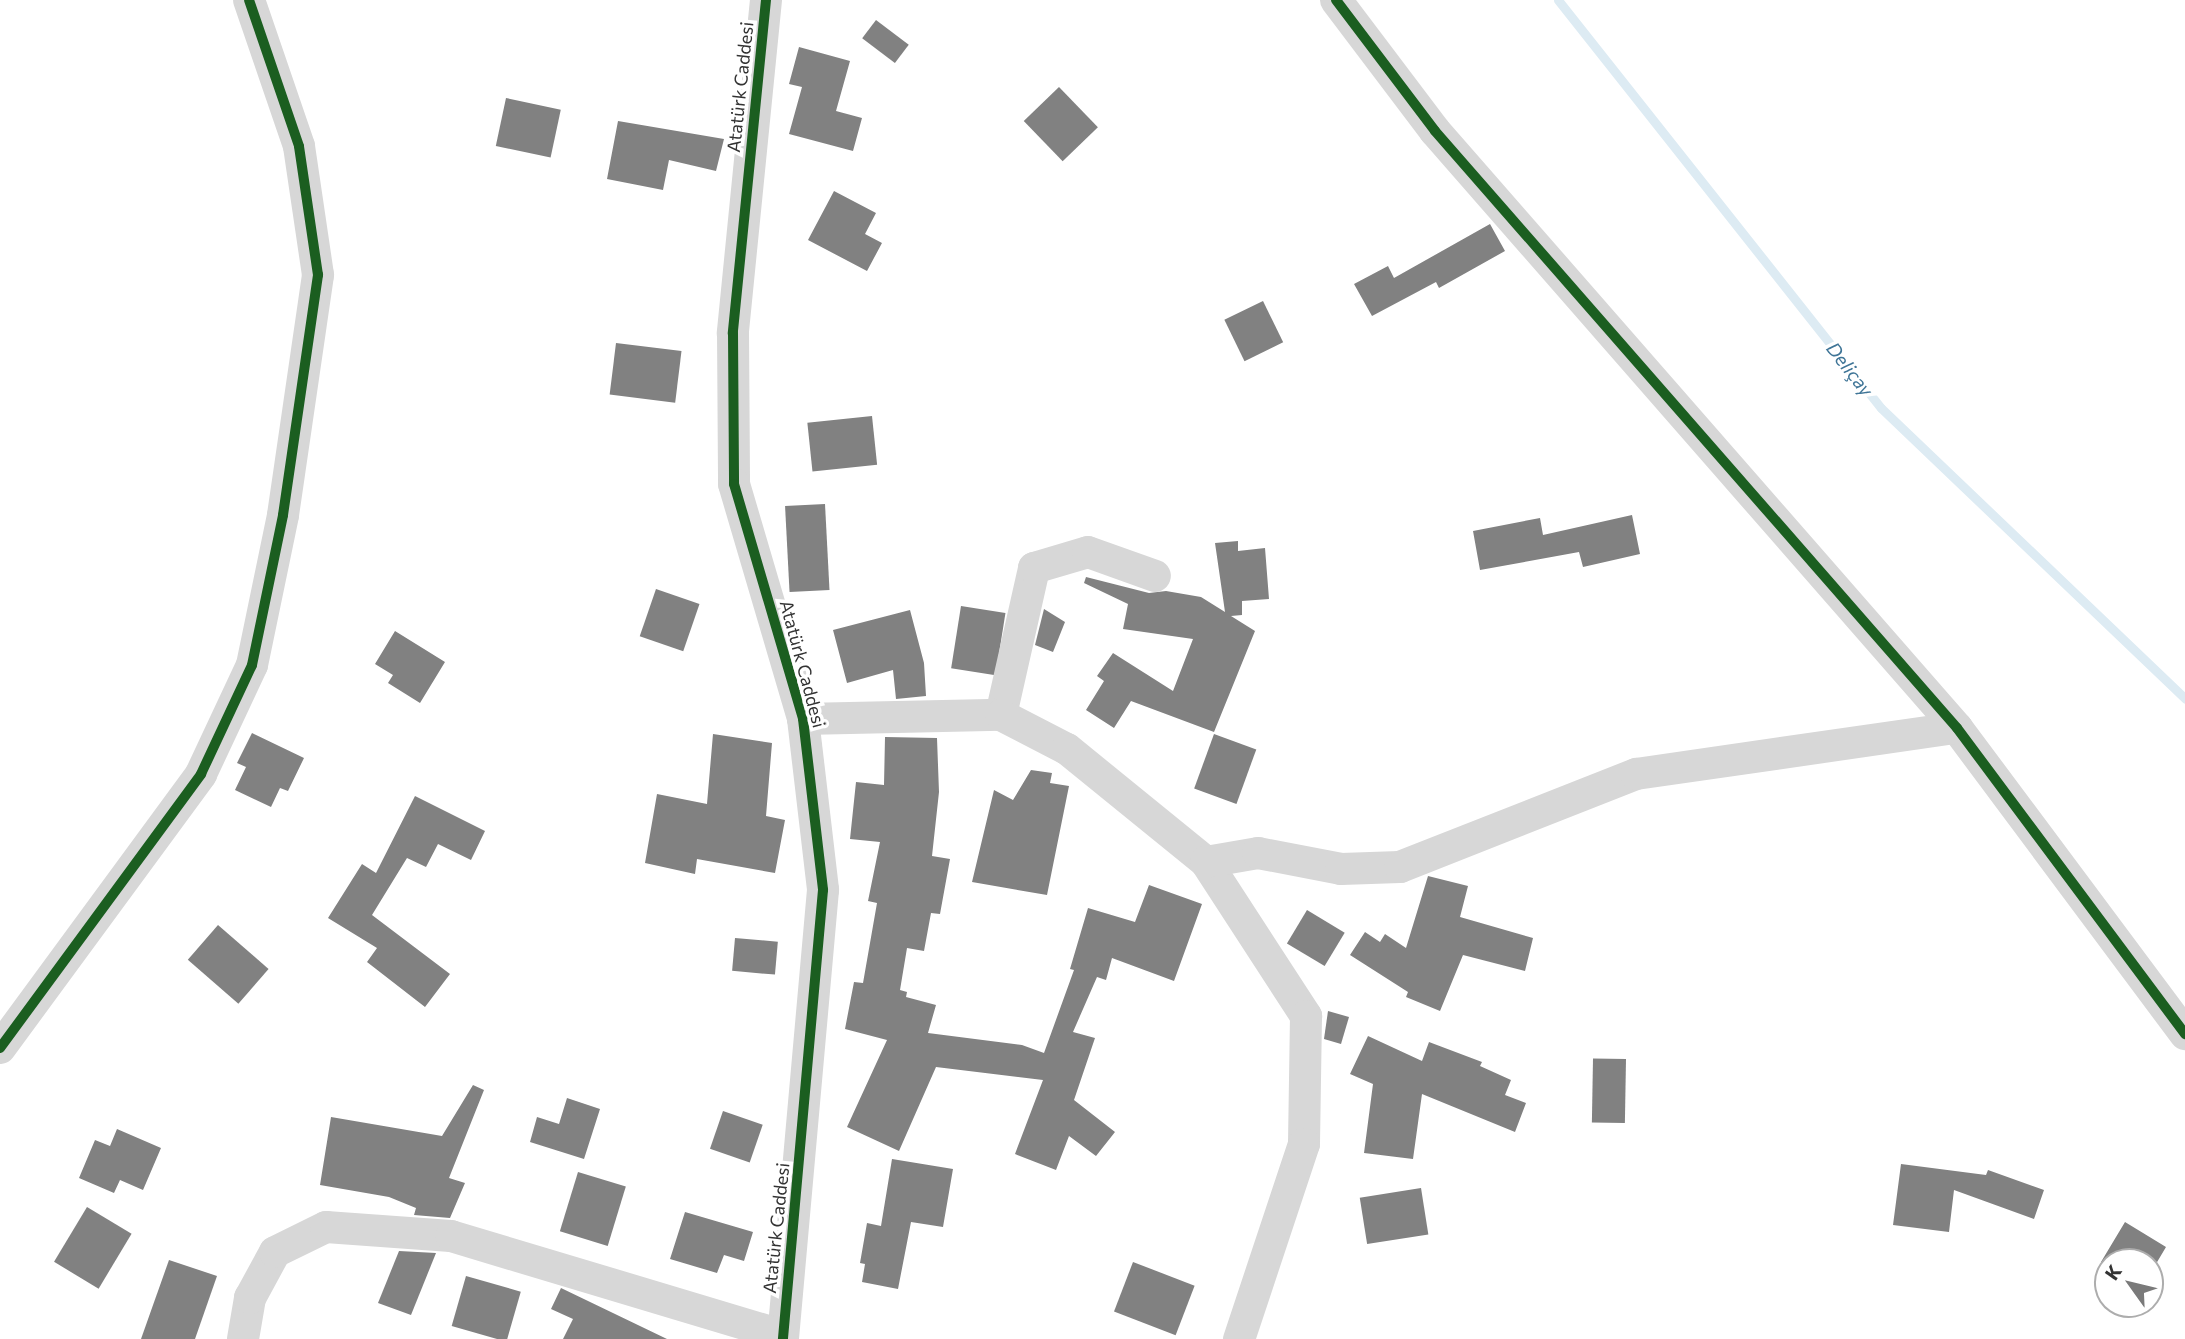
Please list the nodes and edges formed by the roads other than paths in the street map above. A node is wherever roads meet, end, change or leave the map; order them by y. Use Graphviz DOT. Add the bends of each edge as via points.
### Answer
graph roads {
  1 [pos="249,0"];
  2 [pos="766,0"];
  3 [pos="1336,0"];
  4 [pos="1155,576"];
  5 [pos="1001,715"];
  6 [pos="803,719"];
  7 [pos="1956,728"];
  8 [pos="1206,862"];
  9 [pos="2185,1034"];
  10 [pos="0,1048"];
  11 [pos="782,1337"];
  12 [pos="243,1339"];
  13 [pos="1239,1339"];
  1 -- 10 [label="street" via="299,146 318,275 283,514 252,664 201,774"];
  2 -- 6 [label="street, Atatürk Caddesi" via="733,333 734,484"];
  3 -- 7 [label="street" via="1435,131"];
  4 -- 5 [label="street" via="1088,552 1034,568"];
  5 -- 6 [label="street"];
  5 -- 8 [label="street" via="1067,750"];
  6 -- 11 [label="street, Atatürk Caddesi" via="823,890"];
  7 -- 8 [label="street" via="1636,774 1400,867 1341,869 1258,853"];
  7 -- 9 [label="street"];
  8 -- 13 [label="street" via="1306,1016 1304,1143"];
  11 -- 12 [label="street" via="451,1236 326,1227 275,1252 250,1298"];
}
